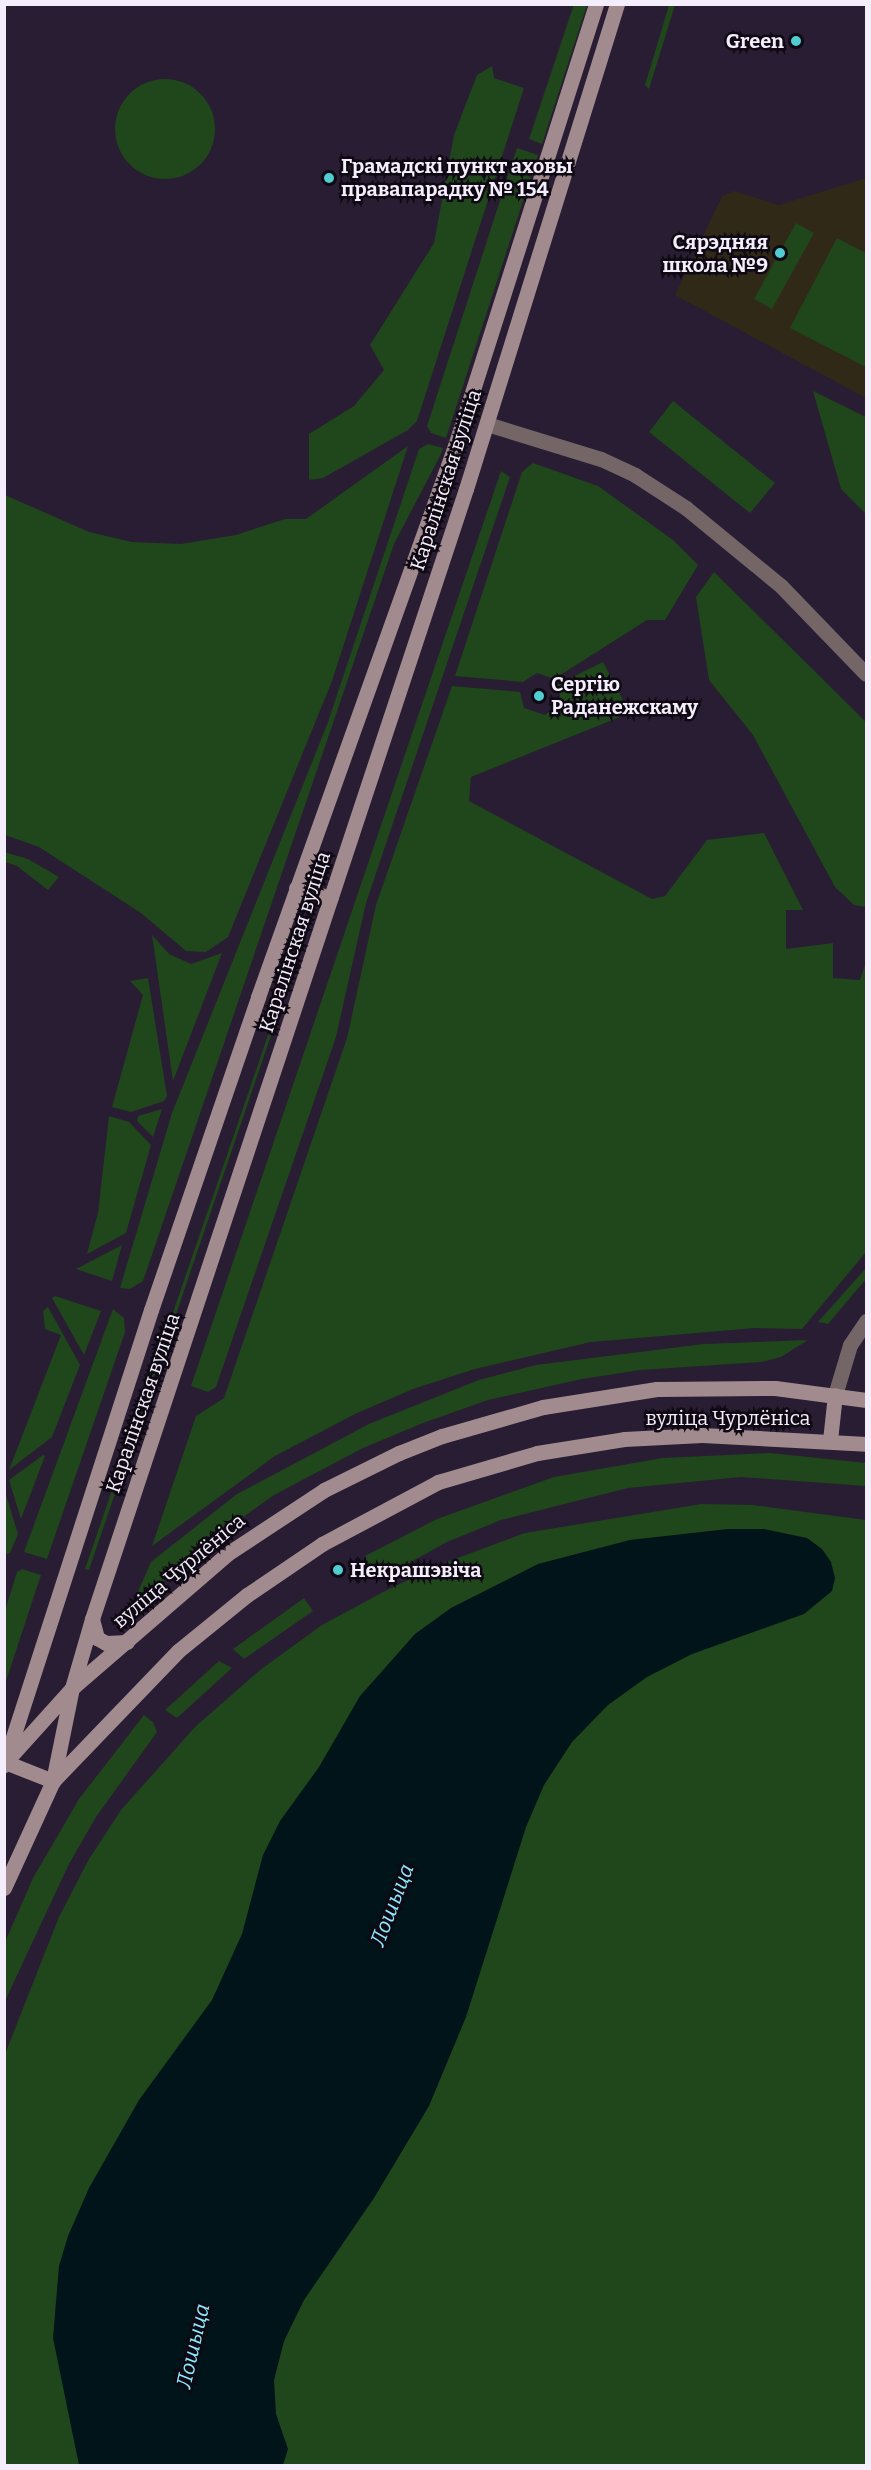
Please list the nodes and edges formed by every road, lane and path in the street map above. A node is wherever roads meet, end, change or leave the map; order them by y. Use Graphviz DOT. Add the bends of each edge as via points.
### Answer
graph roads {
  1 [pos="596,4"];
  2 [pos="617,4"];
  3 [pos="465,418"];
  4 [pos="487,424"];
  5 [pos="867,674"];
  6 [pos="296,888"];
  7 [pos="331,898"];
  8 [pos="867,1321"];
  9 [pos="835,1395"];
  10 [pos="867,1400"];
  11 [pos="830,1440"];
  12 [pos="867,1444"];
  13 [pos="92,1619"];
  14 [pos="127,1642"];
  15 [pos="72,1688"];
  16 [pos="5,1763"];
  17 [pos="53,1781"];
  18 [pos="4,1888"];
  1 -- 3 [label="main road, Каралінская вуліца"];
  2 -- 4 [label="main road, Каралінская вуліца"];
  3 -- 4 [label="main road"];
  3 -- 6 [label="main road, Каралінская вуліца"];
  4 -- 5 [label="street" via="601,459 635,475 686,508 781,586"];
  4 -- 7 [label="main road, Каралінская вуліца"];
  6 -- 7 [label="main road"];
  6 -- 16 [label="main road, Каралінская вуліца" via="151,1310"];
  7 -- 13 [label="main road, Каралінская вуліца"];
  8 -- 9 [label="street" via="850,1344"];
  9 -- 10 [label="main road, вуліца Чурлёніса"];
  9 -- 11 [label="main road"];
  9 -- 14 [label="main road, вуліца Чурлёніса" via="775,1388 657,1389 543,1407 441,1436 360,1470 288,1510 202,1573"];
  11 -- 12 [label="main road, вуліца Чурлёніса"];
  11 -- 17 [label="main road, вуліца Чурлёніса" via="702,1435 624,1439 537,1453 438,1482 322,1544 247,1595 178,1651"];
  13 -- 14 [label="main road" via="98,1638 106,1644"];
  13 -- 15 [label="main road, Каралінская вуліца"];
  14 -- 15 [label="main road, вуліца Чурлёніса"];
  15 -- 16 [label="main road, вуліца Чурлёніса"];
  15 -- 17 [label="main road, Каралінская вуліца"];
  16 -- 17 [label="main road"];
  17 -- 18 [label="main road, Каралінская вуліца"];
}
